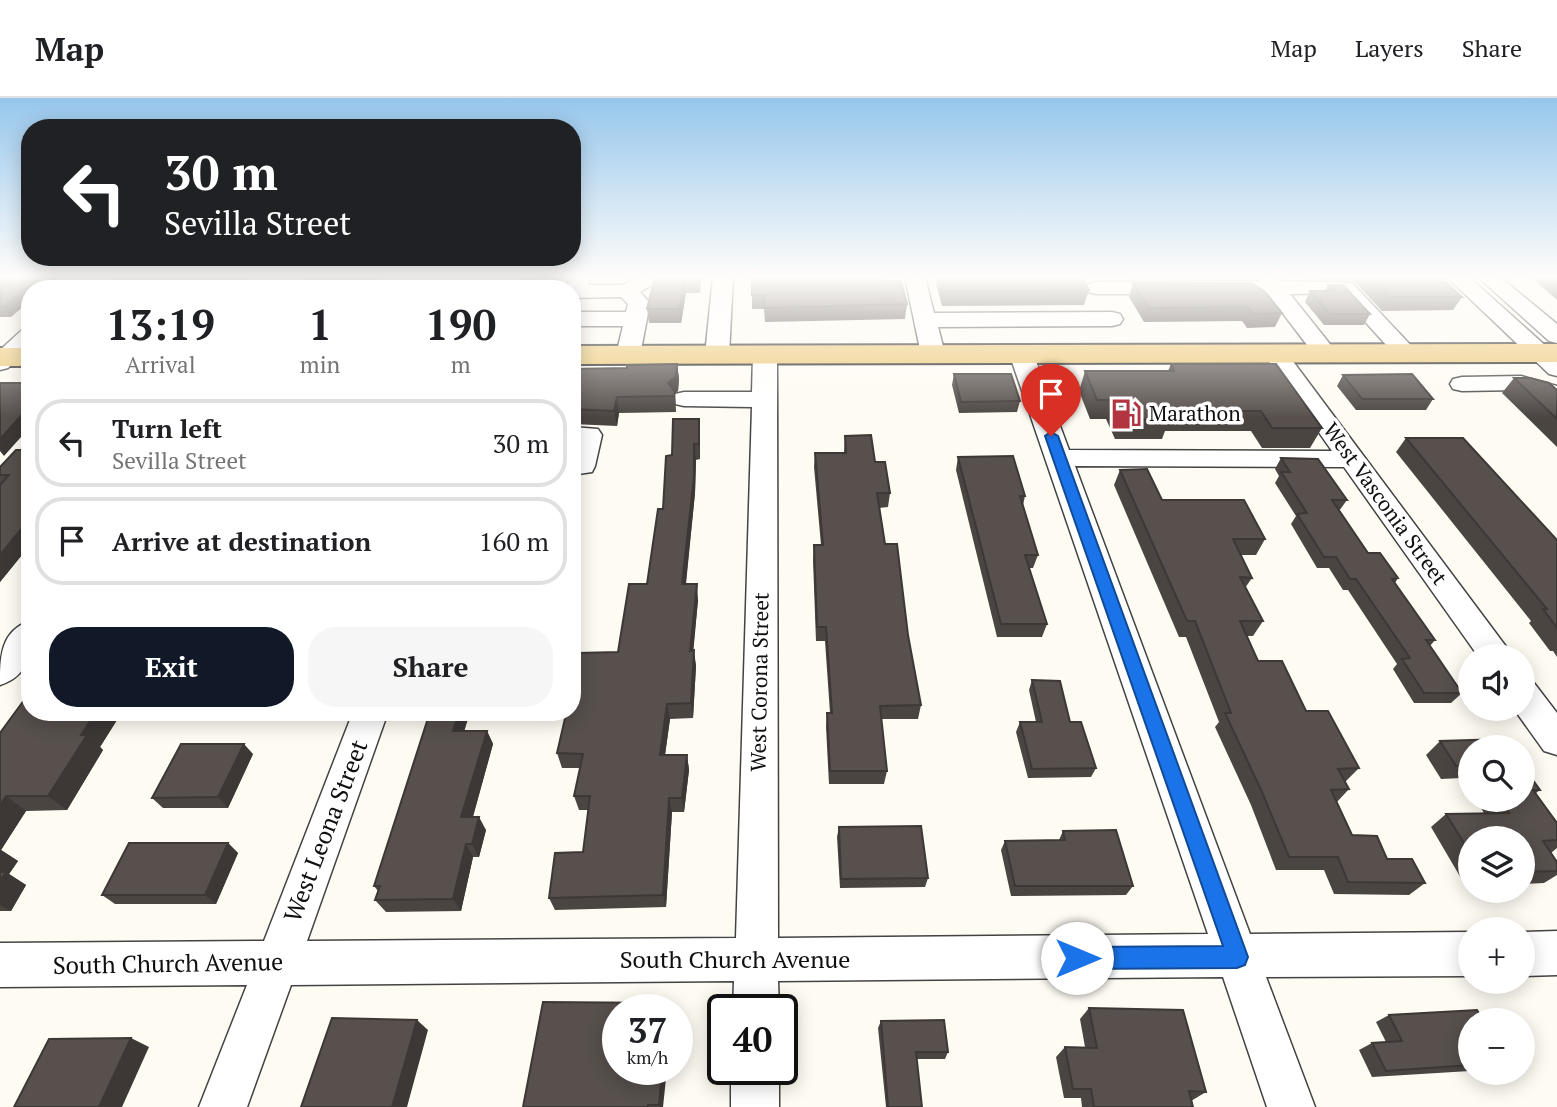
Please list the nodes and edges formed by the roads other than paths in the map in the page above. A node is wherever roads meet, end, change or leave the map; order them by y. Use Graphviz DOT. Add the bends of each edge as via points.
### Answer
graph roads {
  1 [pos="635,324"];
  2 [pos="719,324"];
  3 [pos="926,324"];
  4 [pos="1115,324"];
  5 [pos="1303,324"];
  6 [pos="1379,324"];
  7 [pos="1517,324"];
  8 [pos="1529,324"];
  9 [pos="21,345"];
  10 [pos="1553,352"];
  11 [pos="1021,353"];
  12 [pos="1130,353"];
  13 [pos="1275,353"];
  14 [pos="1325,353"];
  15 [pos="1406,353"];
  16 [pos="933,354"];
  17 [pos="581,355"];
  18 [pos="628,355"];
  19 [pos="717,355"];
  20 [pos="765,355"];
  21 [pos="9,358"];
  22 [pos="1462,384"];
  23 [pos="1557,394"];
  24 [pos="684,399"];
  25 [pos="764,400"];
  26 [pos="581,435"];
  27 [pos="1059,458"];
  28 [pos="1352,458"];
  29 [pos="581,466"];
  30 [pos="1487,644"];
  31 [pos="21,645"];
  32 [pos="0,672"];
  33 [pos="1535,710"];
  34 [pos="368,721"];
  35 [pos="1557,740"];
  36 [pos="1557,953"];
  37 [pos="1458,954"];
  38 [pos="1535,954"];
  39 [pos="1237,957"];
  40 [pos="756,960"];
  41 [pos="277,962"];
  42 [pos="0,965"];
  43 [pos="756,994"];
  44 [pos="755,1085"];
  45 [pos="223,1107"];
  46 [pos="755,1107"];
  47 [pos="1292,1107"];
  1 -- 18 [label="street"];
  2 -- 19 [label="street"];
  3 -- 16 [label="street"];
  4 -- 12 [label="street"];
  5 -- 14 [label="street"];
  6 -- 15 [label="street"];
  7 -- 10 [label="street"];
  8 -- 10 [label="street"];
  9 -- 21 [label="street"];
  10 -- 15 [label="main road"];
  11 -- 12 [label="main road"];
  11 -- 16 [label="main road"];
  11 -- 27 [label="street"];
  12 -- 13 [label="main road"];
  13 -- 14 [label="main road"];
  13 -- 28 [label="street, West Vasconia Street"];
  14 -- 15 [label="main road"];
  16 -- 20 [label="main road"];
  17 -- 18 [label="main road"];
  18 -- 19 [label="main road"];
  19 -- 20 [label="main road"];
  20 -- 25 [label="street, West Corona Street"];
  22 -- 23 [label="street" via="1521,383"];
  24 -- 25 [label="street"];
  25 -- 40 [label="street, West Corona Street"];
  26 -- 29 [label="street" via="589,435"];
  27 -- 28 [label="street"];
  27 -- 39 [label="street"];
  28 -- 30 [label="street, West Vasconia Street"];
  31 -- 32 [label="street"];
  33 -- 35 [label="street"];
  34 -- 41 [label="street, West Leona Street"];
  36 -- 38 [label="street"];
  37 -- 39 [label="street, South Church Avenue"];
  39 -- 40 [label="street, South Church Avenue"];
  39 -- 47 [label="street"];
  40 -- 41 [label="street, South Church Avenue"];
  40 -- 43 [label="street, West Corona Street"];
  41 -- 42 [label="street, South Church Avenue"];
  41 -- 45 [label="street, West Leona Street"];
  44 -- 46 [label="street"];
}
